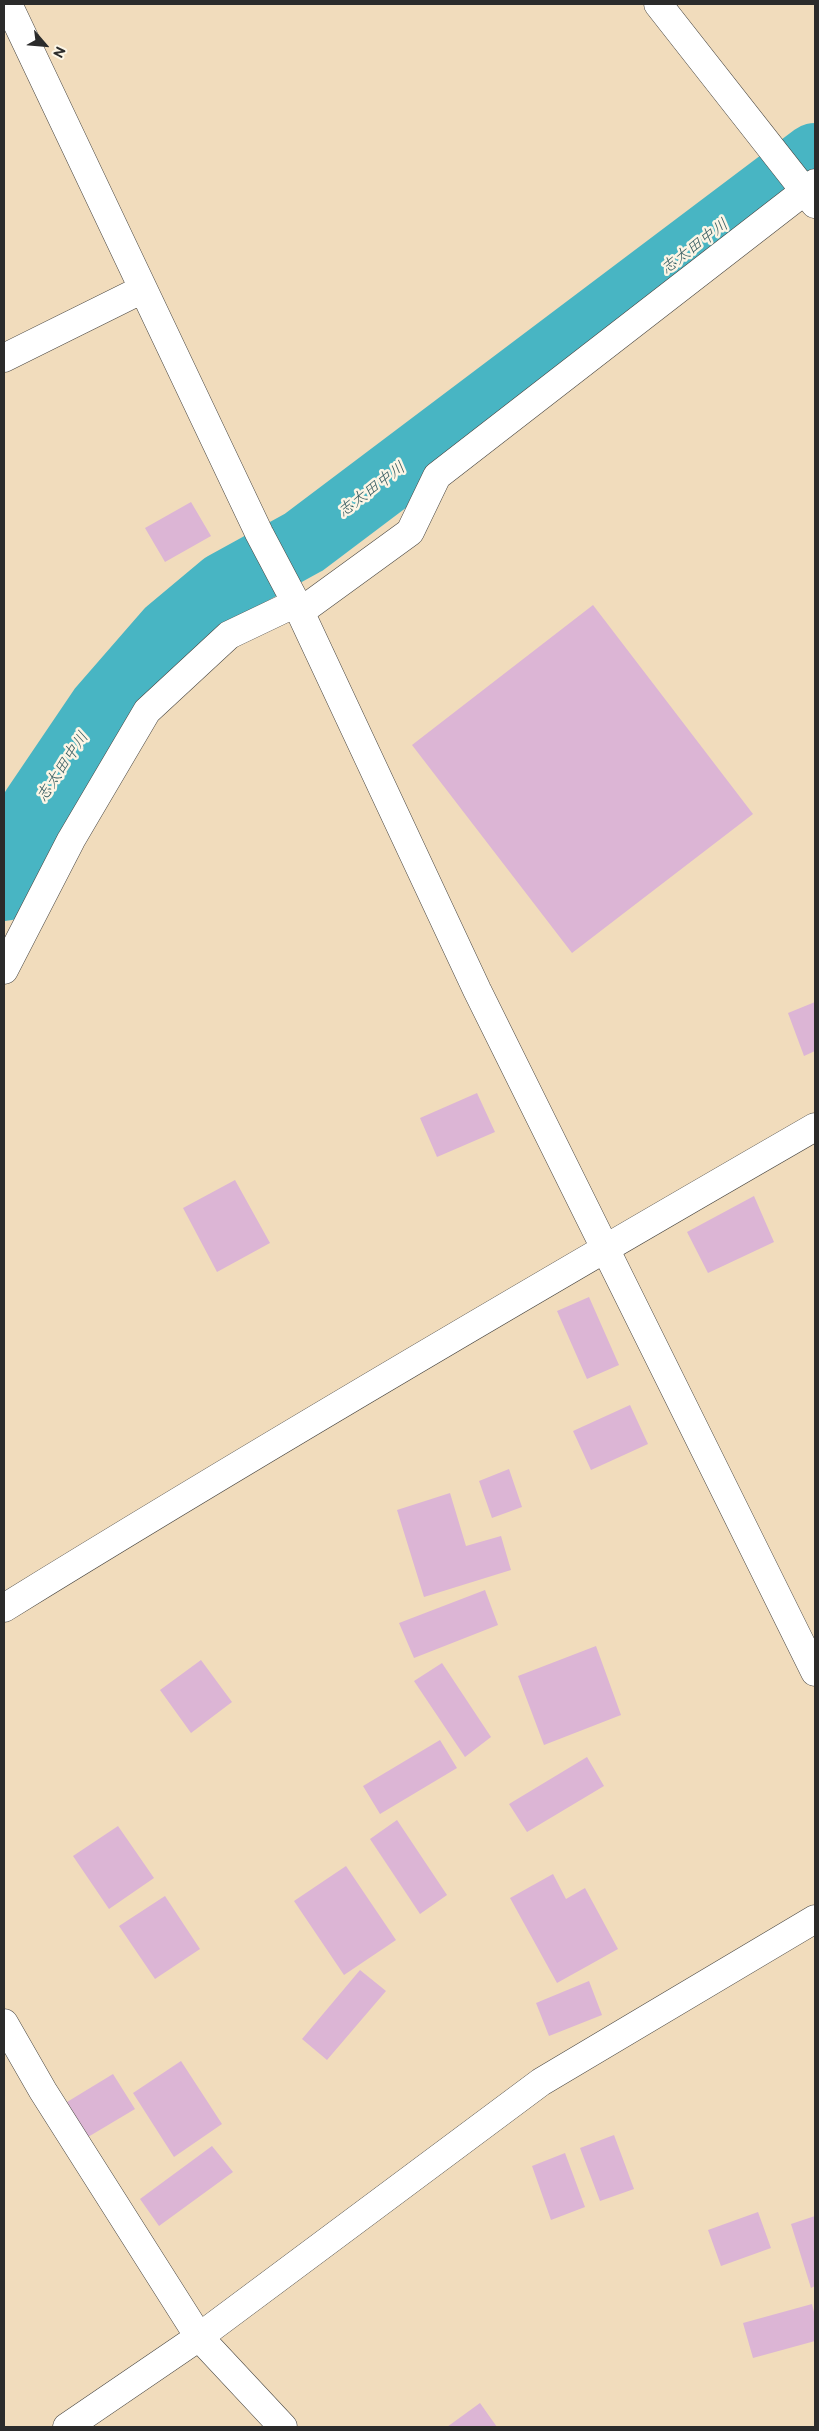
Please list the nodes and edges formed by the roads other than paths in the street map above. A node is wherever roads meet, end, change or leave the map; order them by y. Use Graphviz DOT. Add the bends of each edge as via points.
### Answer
graph roads {
  1 [pos="8,4"];
  2 [pos="658,4"];
  3 [pos="812,193"];
  4 [pos="143,289"];
  5 [pos="4,358"];
  6 [pos="294,600"];
  7 [pos="4,970"];
  8 [pos="815,1127"];
  9 [pos="606,1247"];
  10 [pos="4,1608"];
  11 [pos="815,1672"];
  12 [pos="815,1919"];
  13 [pos="4,2024"];
  14 [pos="199,2337"];
  15 [pos="67,2427"];
  16 [pos="283,2427"];
  1 -- 4 [label="street"];
  2 -- 3 [label="street" via="758,132"];
  3 -- 6 [label="street" via="437,476 410,532"];
  4 -- 5 [label="street"];
  4 -- 6 [label="street"];
  6 -- 7 [label="street" via="229,635 146,711 71,840"];
  6 -- 9 [label="street" via="477,990"];
  8 -- 9 [label="street"];
  9 -- 10 [label="street" via="200,1487"];
  9 -- 11 [label="street"];
  12 -- 14 [label="street" via="541,2082"];
  13 -- 14 [label="street"];
  14 -- 15 [label="street"];
  14 -- 16 [label="street"];
}
